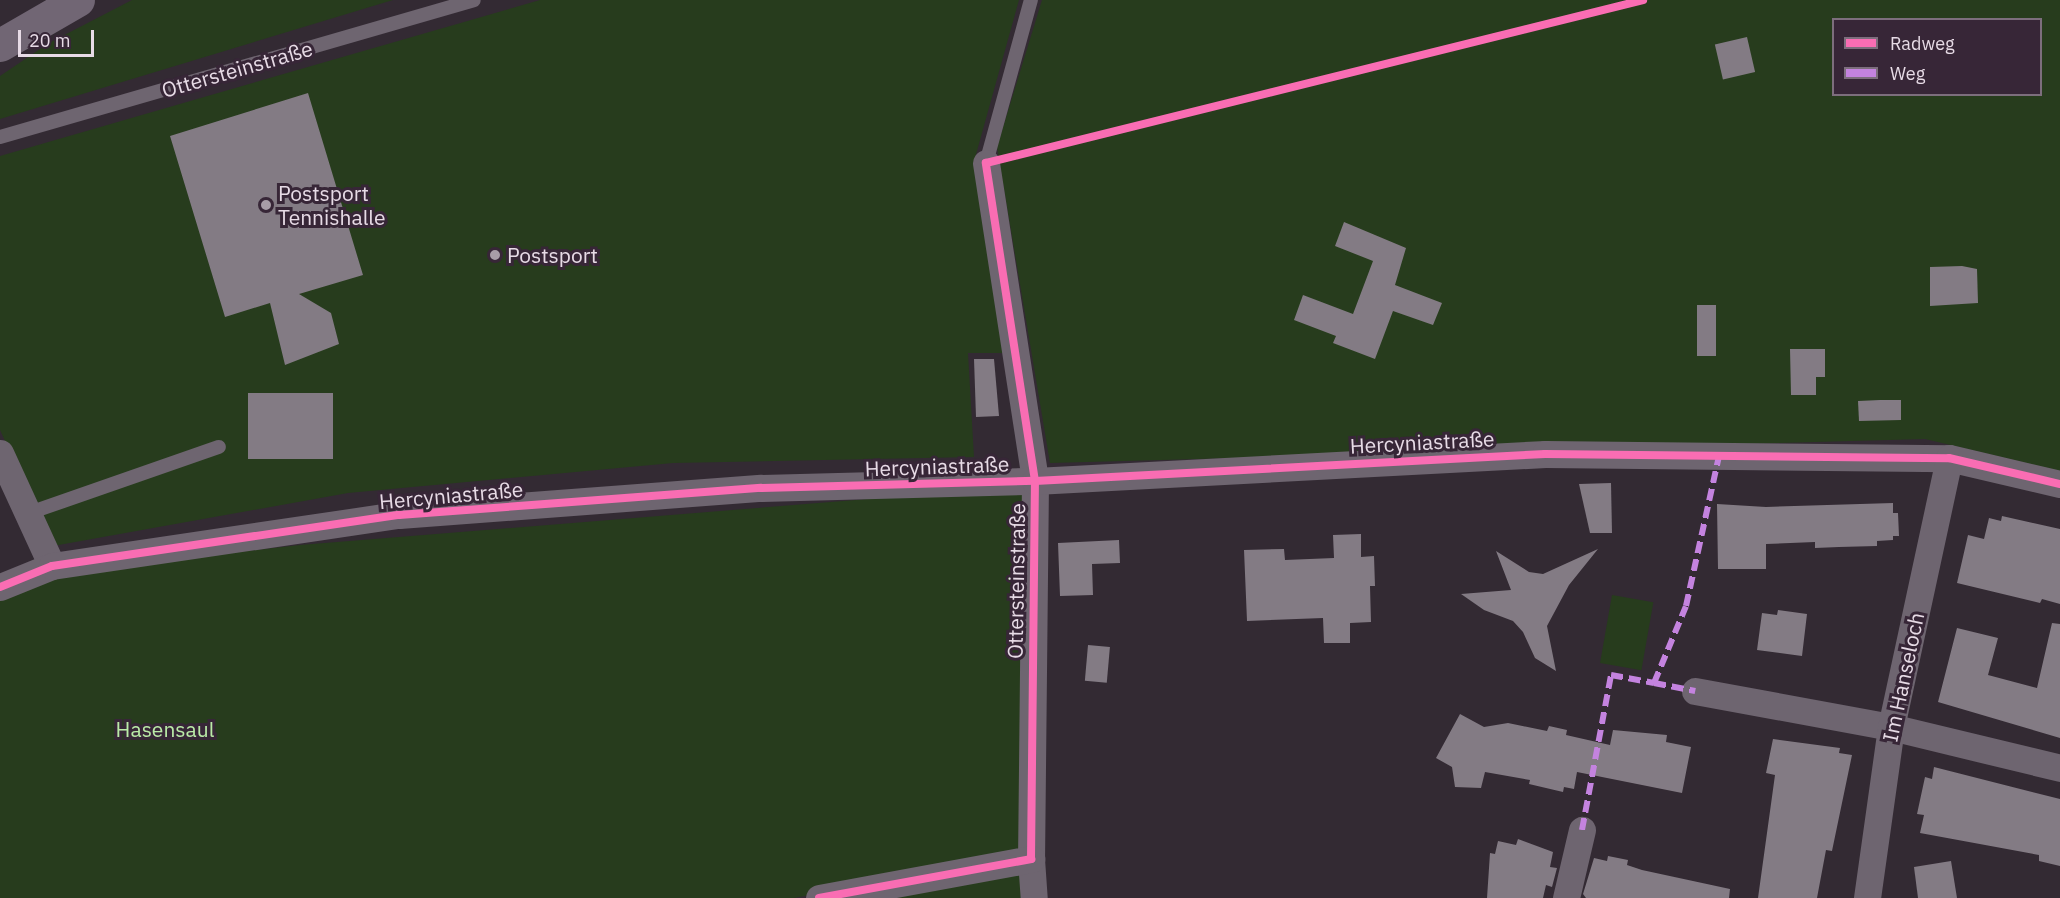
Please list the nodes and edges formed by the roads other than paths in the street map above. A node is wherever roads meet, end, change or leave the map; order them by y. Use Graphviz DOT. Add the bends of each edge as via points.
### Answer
graph roads {
  1 [pos="78,0"];
  2 [pos="474,0"];
  3 [pos="1030,0"];
  4 [pos="0,45"];
  5 [pos="0,137"];
  6 [pos="986,163"];
  7 [pos="219,447"];
  8 [pos="0,453"];
  9 [pos="1949,458"];
  10 [pos="1035,481"];
  11 [pos="2060,484"];
  12 [pos="29,513"];
  13 [pos="52,566"];
  14 [pos="0,587"];
  15 [pos="1695,691"];
  16 [pos="1892,727"];
  17 [pos="2060,768"];
  18 [pos="1582,831"];
  19 [pos="1031,859"];
  20 [pos="819,898"];
  21 [pos="1034,898"];
  22 [pos="1566,898"];
  23 [pos="1867,898"];
  1 -- 4 [label="main road"];
  2 -- 5 [label="lane, Ottersteinstraße"];
  3 -- 6 [label="lane, Ottersteinstraße"];
  6 -- 10 [label="street, Ottersteinstraße"];
  7 -- 12 [label="lane"];
  8 -- 12 [label="street"];
  9 -- 10 [label="street, Hercyniastraße" via="1545,454"];
  9 -- 11 [label="street, Hercyniastraße"];
  9 -- 16 [label="street, Im Hanseloch"];
  10 -- 13 [label="street, Hercyniastraße" via="761,488 399,515"];
  10 -- 19 [label="street, Ottersteinstraße"];
  12 -- 13 [label="street"];
  13 -- 14 [label="street, Hercyniastraße"];
  15 -- 16 [label="street"];
  16 -- 17 [label="street"];
  16 -- 23 [label="street, Im Hanseloch"];
  18 -- 22 [label="street"];
  19 -- 20 [label="street"];
  19 -- 21 [label="street, Ottersteinstraße"];
}
